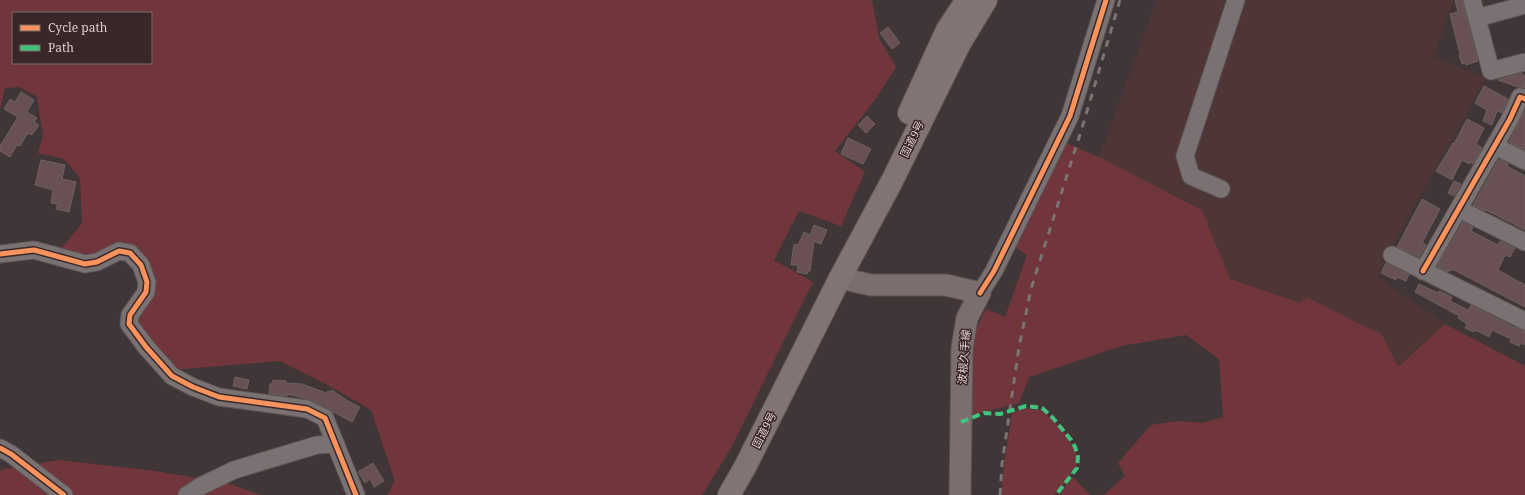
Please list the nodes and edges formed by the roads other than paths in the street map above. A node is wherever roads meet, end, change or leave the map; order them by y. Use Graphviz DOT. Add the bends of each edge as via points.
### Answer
graph roads {
  1 [pos="967,0"];
  2 [pos="986,0"];
  3 [pos="1106,0"];
  4 [pos="1236,0"];
  5 [pos="1472,0"];
  6 [pos="1525,5"];
  7 [pos="1477,18"];
  8 [pos="1525,62"];
  9 [pos="1525,99"];
  10 [pos="1495,146"];
  11 [pos="1525,161"];
  12 [pos="1221,189"];
  13 [pos="1459,209"];
  14 [pos="1525,242"];
  15 [pos="0,254"];
  16 [pos="1392,255"];
  17 [pos="1423,271"];
  18 [pos="840,278"];
  19 [pos="980,293"];
  20 [pos="1525,321"];
  21 [pos="336,444"];
  22 [pos="0,448"];
  23 [pos="64,495"];
  24 [pos="187,495"];
  25 [pos="356,495"];
  26 [pos="729,495"];
  27 [pos="960,495"];
  1 -- 18 [label="highway, 国道9号" via="945,35 882,172"];
  2 -- 18 [label="highway, 国道9号" via="960,43 892,181"];
  3 -- 19 [label="street" via="1070,116 994,271"];
  4 -- 12 [label="street" via="1185,156 1192,176"];
  5 -- 7 [label="street"];
  6 -- 7 [label="street"];
  7 -- 8 [label="street" via="1491,71"];
  9 -- 10 [label="street" via="1520,97"];
  10 -- 11 [label="street"];
  10 -- 13 [label="street"];
  13 -- 14 [label="street"];
  13 -- 17 [label="street"];
  15 -- 21 [label="street" via="34,250 85,264 97,262 119,251 130,253 141,265 147,282 146,292 130,315 129,324 172,376 219,397 307,409 325,418"];
  16 -- 17 [label="street"];
  17 -- 20 [label="street"];
  18 -- 19 [label="main road" via="871,285 946,285"];
  18 -- 26 [label="highway, 国道9号"];
  19 -- 27 [label="main road, 波根久手線" via="967,318 962,348"];
  21 -- 24 [label="street" via="317,445 234,470"];
  21 -- 25 [label="street"];
  22 -- 23 [label="street"];
}
